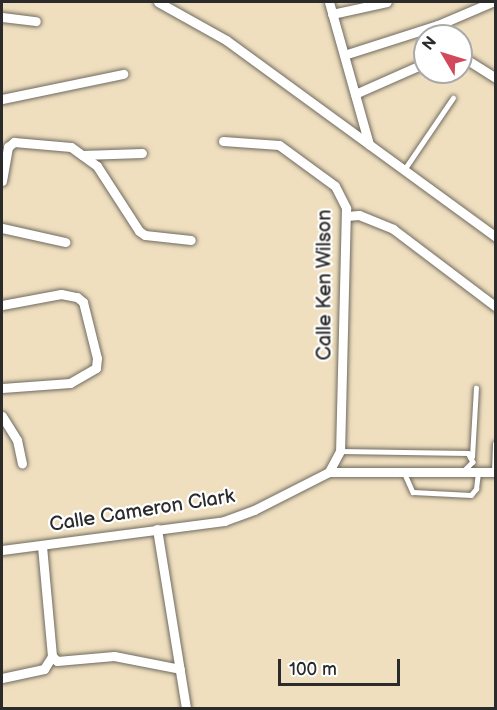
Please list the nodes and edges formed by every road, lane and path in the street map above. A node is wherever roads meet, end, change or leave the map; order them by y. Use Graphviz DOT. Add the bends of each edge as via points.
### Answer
graph roads {
  1 [pos="158,2"];
  2 [pos="329,2"];
  3 [pos="387,2"];
  4 [pos="492,2"];
  5 [pos="332,14"];
  6 [pos="2,17"];
  7 [pos="36,21"];
  8 [pos="440,24"];
  9 [pos="413,33"];
  10 [pos="344,55"];
  11 [pos="473,64"];
  12 [pos="413,68"];
  13 [pos="123,74"];
  14 [pos="495,78"];
  15 [pos="355,94"];
  16 [pos="453,98"];
  17 [pos="2,99"];
  18 [pos="223,141"];
  19 [pos="369,144"];
  20 [pos="142,153"];
  21 [pos="82,155"];
  22 [pos="404,170"];
  23 [pos="2,181"];
  24 [pos="346,216"];
  25 [pos="2,228"];
  26 [pos="495,237"];
  27 [pos="191,240"];
  28 [pos="64,242"];
  29 [pos="2,305"];
  30 [pos="495,307"];
  31 [pos="2,388"];
  32 [pos="476,388"];
  33 [pos="2,416"];
  34 [pos="495,444"];
  35 [pos="340,451"];
  36 [pos="472,457"];
  37 [pos="22,463"];
  38 [pos="329,472"];
  39 [pos="404,472"];
  40 [pos="455,472"];
  41 [pos="478,472"];
  42 [pos="495,472"];
  43 [pos="157,530"];
  44 [pos="42,546"];
  45 [pos="2,550"];
  46 [pos="52,656"];
  47 [pos="180,669"];
  48 [pos="2,678"];
  49 [pos="186,708"];
  1 -- 19 [label="street" via="226,40"];
  2 -- 5 [label="street"];
  3 -- 5 [label="street"];
  4 -- 8 [label="street"];
  5 -- 10 [label="street"];
  6 -- 7 [label="street"];
  9 -- 10 [label="street"];
  10 -- 15 [label="street"];
  11 -- 14 [label="street"];
  12 -- 15 [label="street"];
  13 -- 17 [label="street"];
  15 -- 19 [label="street"];
  16 -- 22 [label="lane"];
  18 -- 24 [label="street, Calle Ken Wilson" via="279,145 334,186 343,198"];
  19 -- 22 [label="street"];
  20 -- 21 [label="street"];
  21 -- 23 [label="street" via="70,147 14,142 8,147"];
  21 -- 27 [label="street" via="98,166 139,231"];
  22 -- 26 [label="street"];
  24 -- 30 [label="street" via="359,215 393,230"];
  24 -- 35 [label="street, Calle Ken Wilson"];
  25 -- 28 [label="street"];
  29 -- 31 [label="street" via="61,294 77,297 83,302 98,358 96,368 70,383"];
  32 -- 36 [label="lane"];
  33 -- 37 [label="street" via="17,440"];
  34 -- 42 [label="lane"];
  35 -- 36 [label="lane" via="459,453"];
  35 -- 38 [label="street, Calle Ken Wilson"];
  36 -- 40 [label="lane" via="470,468"];
  38 -- 39 [label="street, Calle Cameron Clark"];
  38 -- 43 [label="street, Calle Cameron Clark" via="224,521"];
  39 -- 40 [label="street, Calle Cameron Clark"];
  39 -- 41 [label="lane" via="413,492 471,495 476,489"];
  40 -- 41 [label="street, Calle Cameron Clark"];
  41 -- 42 [label="street, Calle Cameron Clark"];
  43 -- 44 [label="street, Calle Cameron Clark"];
  43 -- 47 [label="street"];
  44 -- 45 [label="street, Calle Cameron Clark"];
  44 -- 46 [label="street"];
  46 -- 47 [label="street" via="65,661 114,656"];
  46 -- 48 [label="street" via="44,669"];
  47 -- 49 [label="street"];
}
